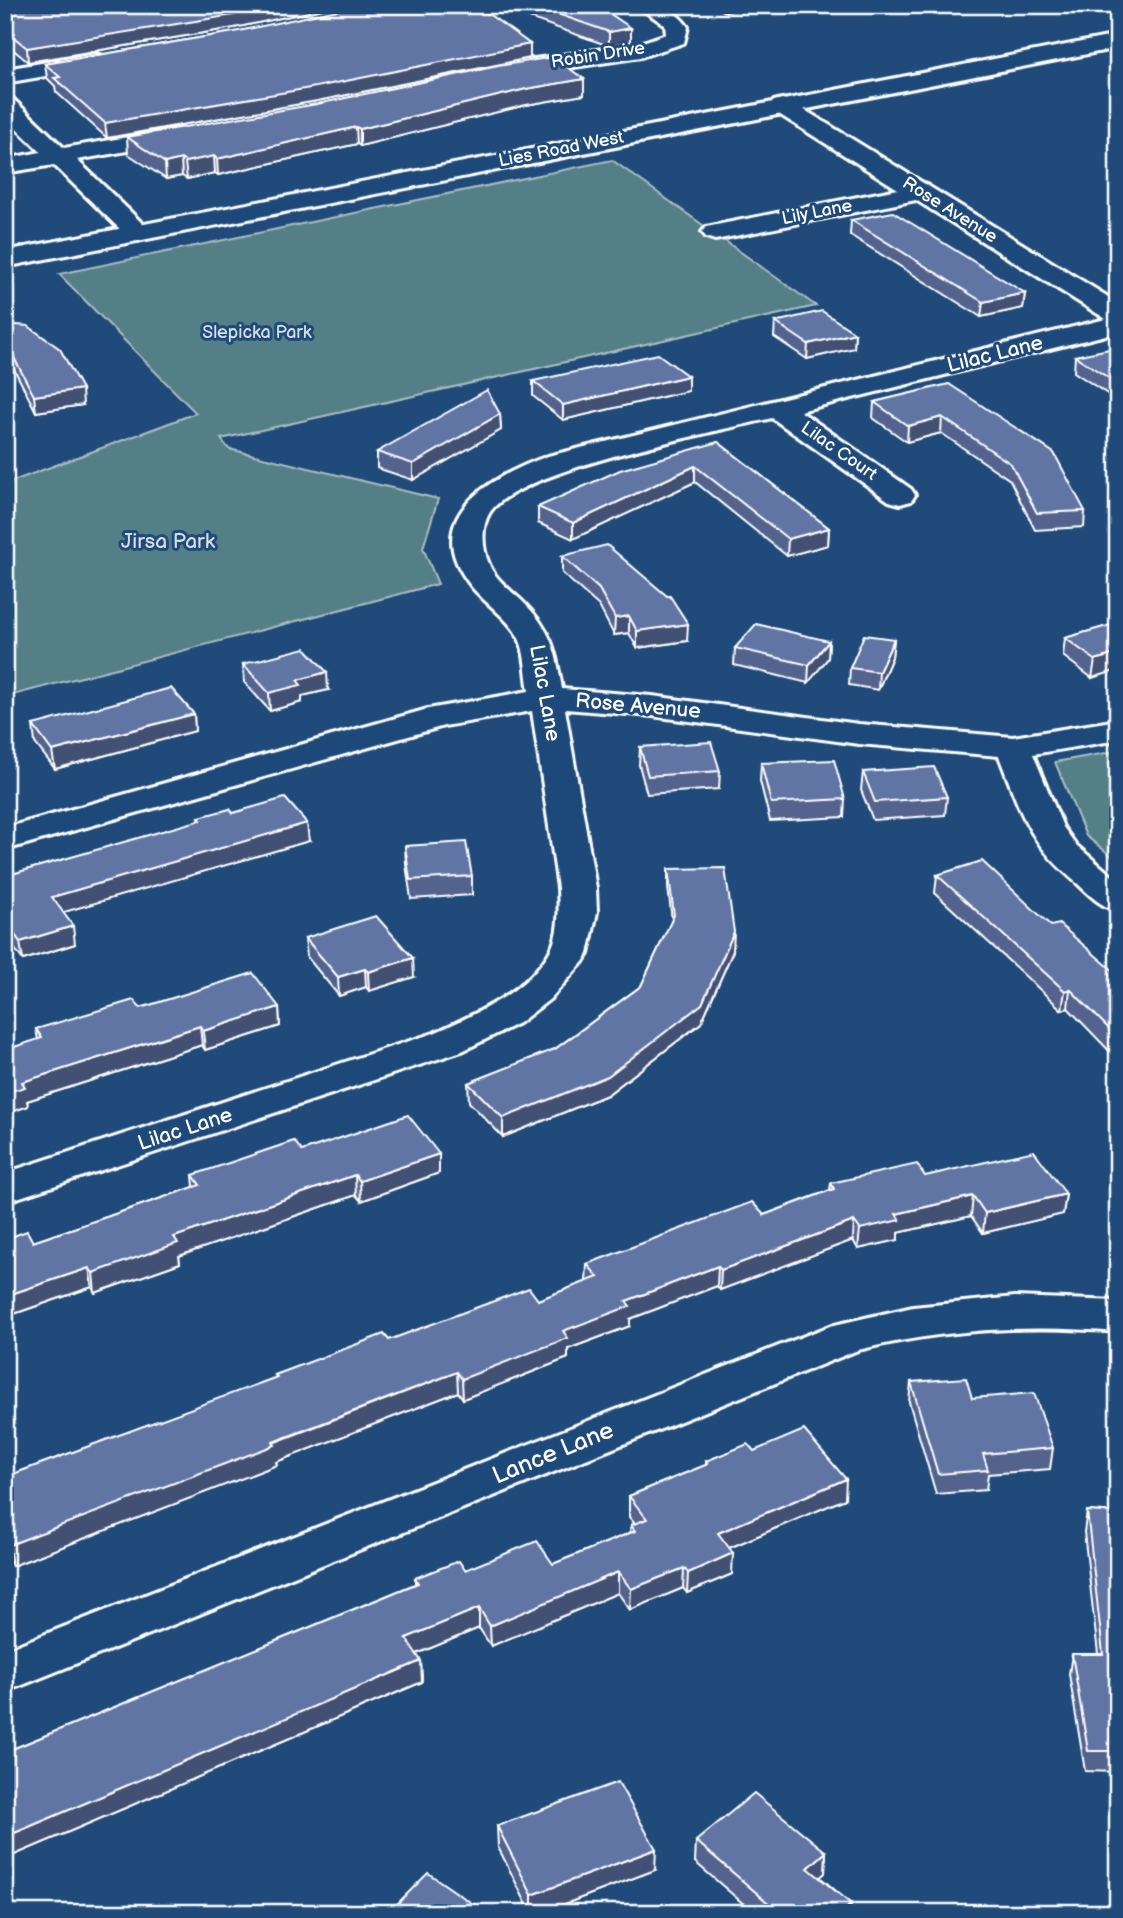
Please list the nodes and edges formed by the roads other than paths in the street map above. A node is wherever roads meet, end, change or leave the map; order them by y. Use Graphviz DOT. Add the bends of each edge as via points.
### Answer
graph roads {
  1 [pos="646,5"];
  2 [pos="1118,41"];
  3 [pos="113,58"];
  4 [pos="486,74"];
  5 [pos="5,76"];
  6 [pos="5,104"];
  7 [pos="782,106"];
  8 [pos="196,132"];
  9 [pos="57,157"];
  10 [pos="5,166"];
  11 [pos="920,192"];
  12 [pos="715,232"];
  13 [pos="138,233"];
  14 [pos="5,259"];
  15 [pos="1118,315"];
  16 [pos="1118,324"];
  17 [pos="777,408"];
  18 [pos="900,495"];
  19 [pos="548,698"];
  20 [pos="1118,730"];
  21 [pos="1013,747"];
  22 [pos="5,839"];
  23 [pos="1118,900"];
  24 [pos="5,1188"];
  25 [pos="1118,1317"];
  26 [pos="5,1672"];
  1 -- 4 [label="street, Robin Drive" via="673,21 676,38 641,50"];
  2 -- 7 [label="street, Lies Road West"];
  3 -- 5 [label="street"];
  6 -- 9 [label="street"];
  7 -- 11 [label="street, Rose Avenue"];
  7 -- 13 [label="street, Lies Road West"];
  8 -- 9 [label="street"];
  9 -- 10 [label="street"];
  9 -- 13 [label="street"];
  11 -- 12 [label="street, Lily Lane"];
  11 -- 15 [label="street, Rose Avenue"];
  13 -- 14 [label="street, Lies Road West"];
  16 -- 17 [label="street, Lilac Lane"];
  17 -- 18 [label="street, Lilac Court"];
  17 -- 19 [label="street, Lilac Lane" via="558,462 523,476 478,507 468,536 469,555 482,579 531,628"];
  19 -- 21 [label="street, Rose Avenue"];
  19 -- 22 [label="street, Rose Avenue" via="440,716"];
  19 -- 24 [label="street, Lilac Lane" via="578,912 569,954 536,990 505,1015 448,1042"];
  20 -- 21 [label="street, Rose Avenue"];
  21 -- 23 [label="street" via="1045,828 1063,853"];
  25 -- 26 [label="street, Lance Lane" via="970,1313 846,1337"];
}
